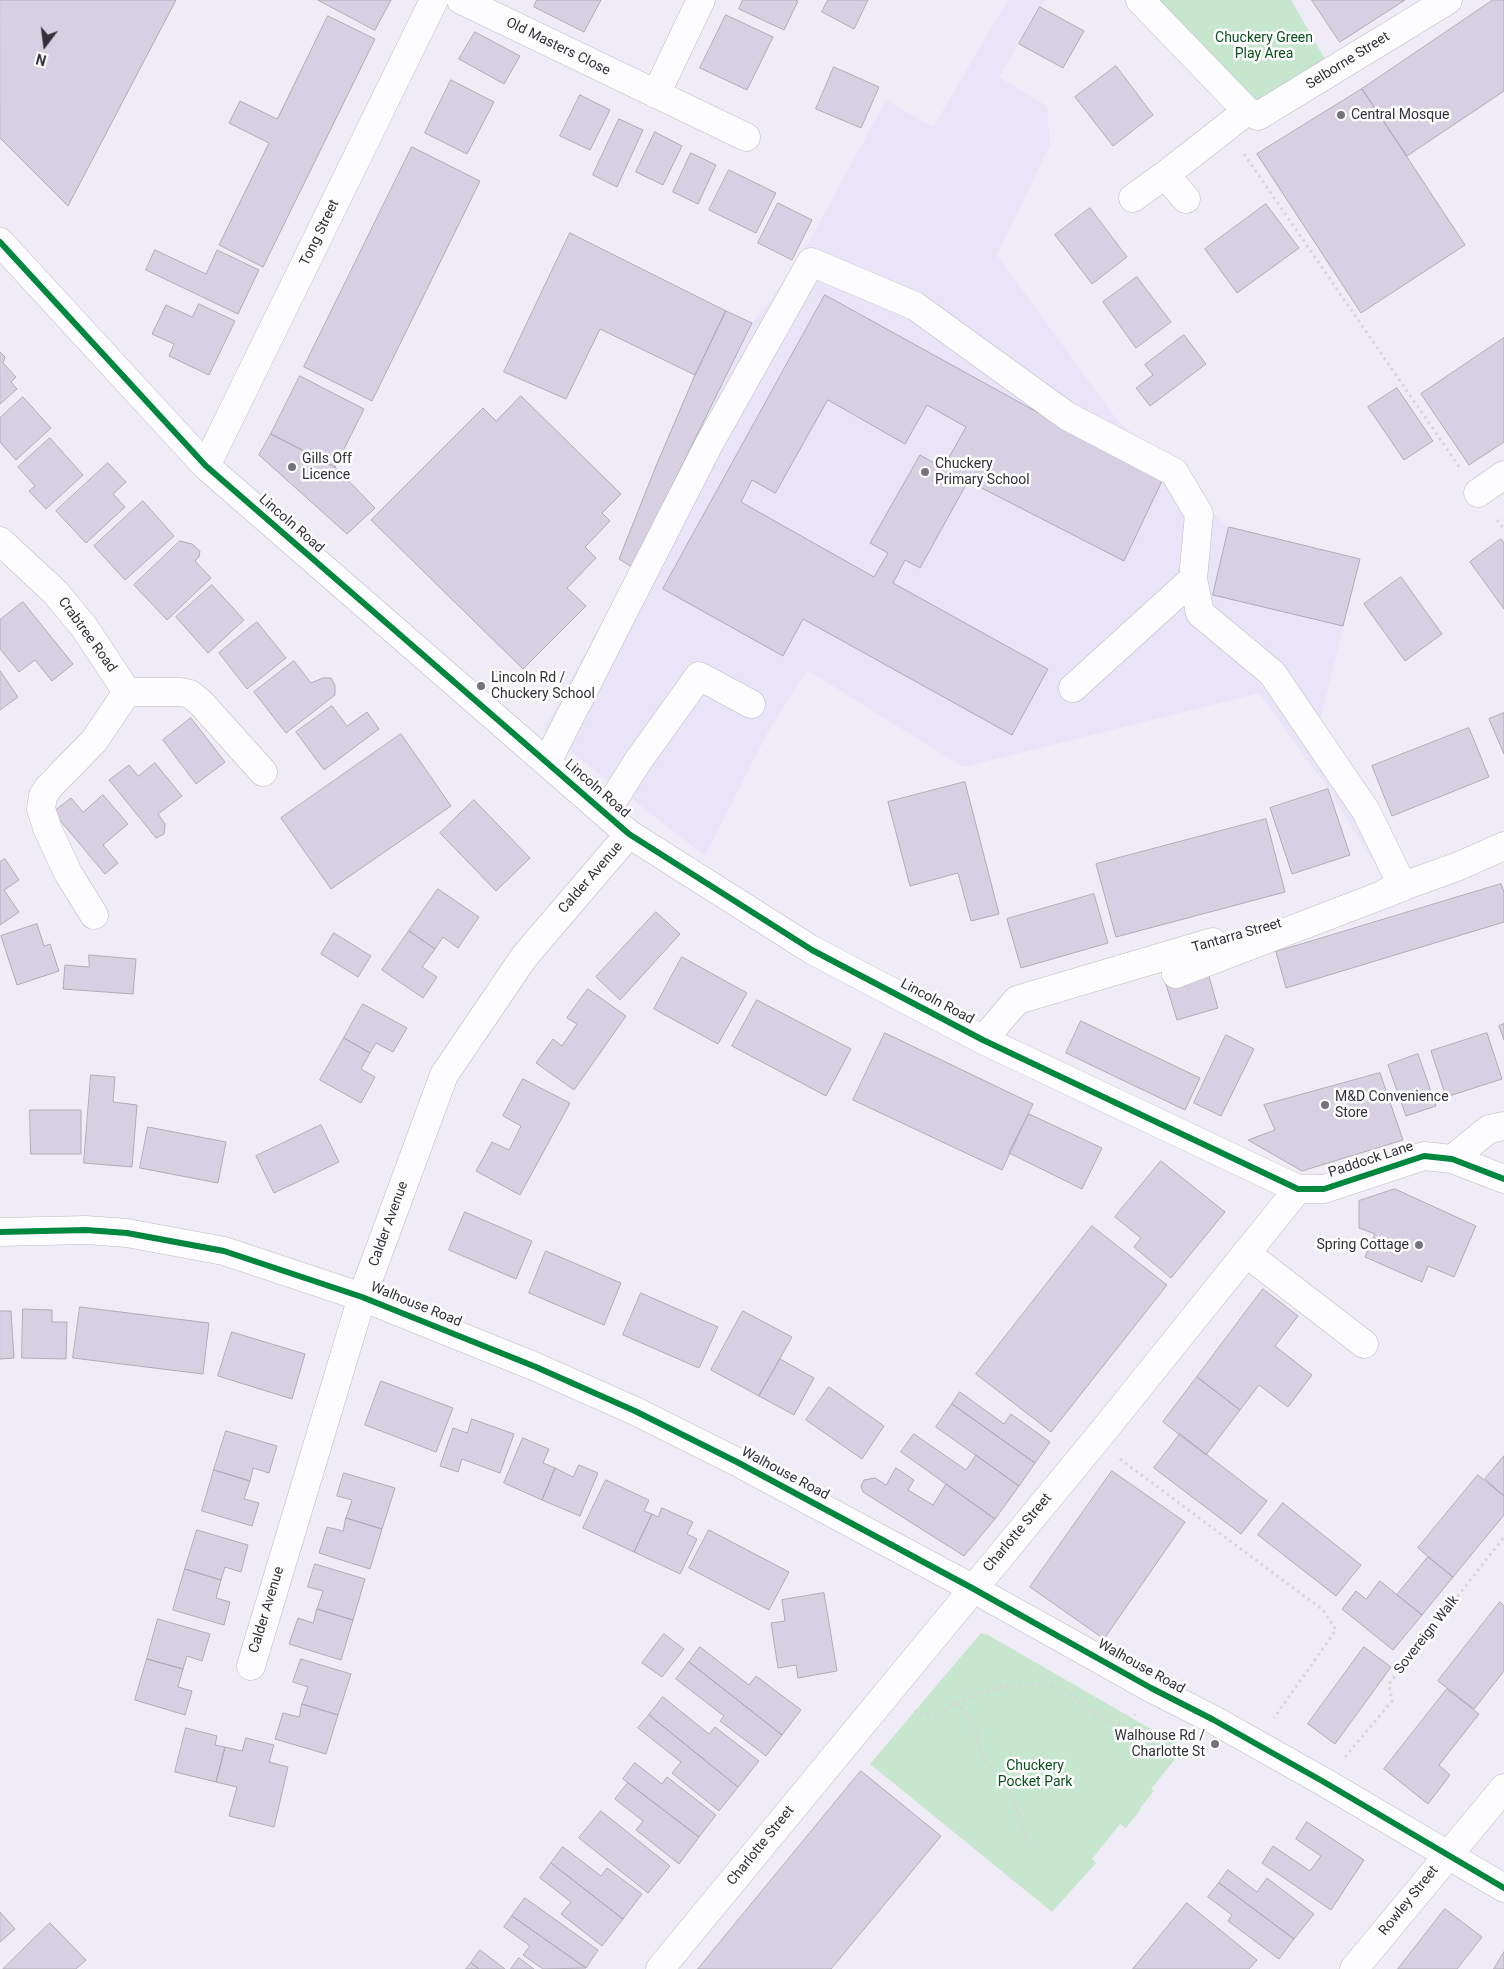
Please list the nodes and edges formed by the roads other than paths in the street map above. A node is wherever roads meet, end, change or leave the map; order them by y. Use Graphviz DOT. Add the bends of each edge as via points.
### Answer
graph roads {
  1 [pos="434,0"];
  2 [pos="461,0"];
  3 [pos="701,0"];
  4 [pos="1140,0"];
  5 [pos="1448,0"];
  6 [pos="656,94"];
  7 [pos="1252,114"];
  8 [pos="746,137"];
  9 [pos="1165,175"];
  10 [pos="1133,198"];
  11 [pos="1186,199"];
  12 [pos="0,242"];
  13 [pos="206,466"];
  14 [pos="1504,475"];
  15 [pos="1478,493"];
  16 [pos="0,541"];
  17 [pos="1193,578"];
  18 [pos="1073,688"];
  19 [pos="128,692"];
  20 [pos="751,704"];
  21 [pos="547,762"];
  22 [pos="263,772"];
  23 [pos="605,813"];
  24 [pos="629,834"];
  25 [pos="1504,846"];
  26 [pos="1403,887"];
  27 [pos="94,915"];
  28 [pos="1176,974"];
  29 [pos="983,1040"];
  30 [pos="1504,1126"];
  31 [pos="1452,1159"];
  32 [pos="1504,1179"];
  33 [pos="1298,1189"];
  34 [pos="0,1232"];
  35 [pos="1246,1253"];
  36 [pos="362,1297"];
  37 [pos="1364,1344"];
  38 [pos="972,1588"];
  39 [pos="250,1666"];
  40 [pos="1504,1788"];
  41 [pos="1447,1854"];
  42 [pos="1504,1888"];
  43 [pos="660,1969"];
  44 [pos="1354,1969"];
  1 -- 13 [label="street, Tong Street"];
  2 -- 6 [label="street, Old Masters Close"];
  3 -- 6 [label="street"];
  4 -- 7 [label="street"];
  5 -- 7 [label="street, Selborne Street"];
  6 -- 8 [label="street, Old Masters Close"];
  7 -- 9 [label="street, Selborne Street"];
  9 -- 10 [label="street, Selborne Street"];
  9 -- 11 [label="street"];
  12 -- 13 [label="street, Lincoln Road"];
  13 -- 21 [label="street, Lincoln Road"];
  14 -- 15 [label="street"];
  16 -- 19 [label="street, Crabtree Road" via="55,592 84,627"];
  17 -- 18 [label="street"];
  17 -- 21 [label="street" via="1199,514 1174,472 1068,416 915,306 812,262 708,446"];
  17 -- 26 [label="street" via="1200,613 1272,673 1366,811"];
  19 -- 22 [label="street" via="190,694"];
  19 -- 27 [label="street" via="94,741 48,788 41,809 68,873"];
  20 -- 23 [label="street" via="699,676"];
  21 -- 23 [label="street, Lincoln Road"];
  23 -- 24 [label="street, Lincoln Road"];
  24 -- 29 [label="street, Lincoln Road" via="812,950"];
  24 -- 36 [label="street, Calder Avenue" via="524,957 444,1075"];
  25 -- 26 [label="street, Tantarra Street"];
  26 -- 28 [label="street"];
  26 -- 29 [label="street, Tantarra Street" via="1017,1000"];
  29 -- 33 [label="street, Lincoln Road"];
  30 -- 31 [label="street" via="1489,1129"];
  31 -- 32 [label="street, Paddock Lane"];
  31 -- 33 [label="street, Paddock Lane" via="1424,1156 1324,1189"];
  33 -- 35 [label="street, Charlotte Street"];
  34 -- 36 [label="street, Walhouse Road" via="86,1230 127,1233 224,1251"];
  35 -- 37 [label="street"];
  35 -- 38 [label="street, Charlotte Street"];
  36 -- 38 [label="street, Walhouse Road" via="635,1411"];
  36 -- 39 [label="street, Calder Avenue"];
  38 -- 41 [label="street, Walhouse Road" via="1212,1719"];
  38 -- 43 [label="street, Charlotte Street"];
  40 -- 41 [label="street, Rowley Street"];
  41 -- 42 [label="street, Walhouse Road"];
  41 -- 44 [label="street, Rowley Street"];
}
